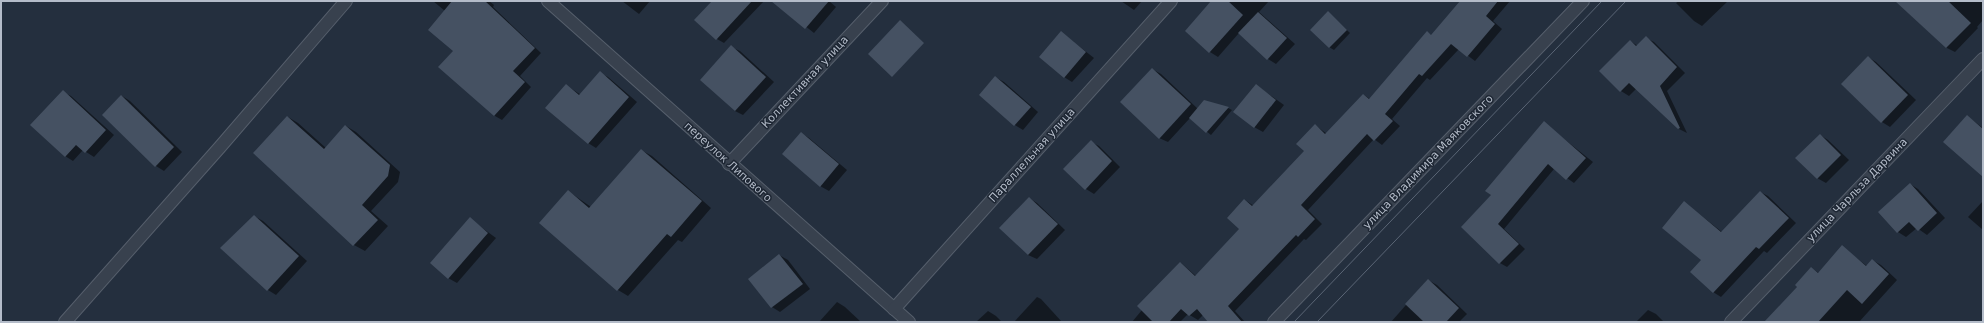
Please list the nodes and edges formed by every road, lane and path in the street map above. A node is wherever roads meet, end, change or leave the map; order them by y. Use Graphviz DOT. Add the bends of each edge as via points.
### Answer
graph roads {
  1 [pos="346,1"];
  2 [pos="548,1"];
  3 [pos="882,1"];
  4 [pos="1171,1"];
  5 [pos="1583,1"];
  6 [pos="1983,59"];
  7 [pos="729,164"];
  8 [pos="894,309"];
  9 [pos="65,322"];
  10 [pos="909,322"];
  11 [pos="1274,322"];
  12 [pos="1731,322"];
  1 -- 9 [label="lane"];
  2 -- 7 [label="lane, переулок Липового"];
  3 -- 7 [label="lane, Коллективная улица"];
  4 -- 8 [label="lane, Параллельная улица"];
  5 -- 11 [label="lane, улица Владимира Маяковского"];
  6 -- 12 [label="lane, улица Чарльза Дарвина"];
  7 -- 8 [label="lane, переулок Липового"];
  8 -- 10 [label="lane, переулок Липового"];
}
